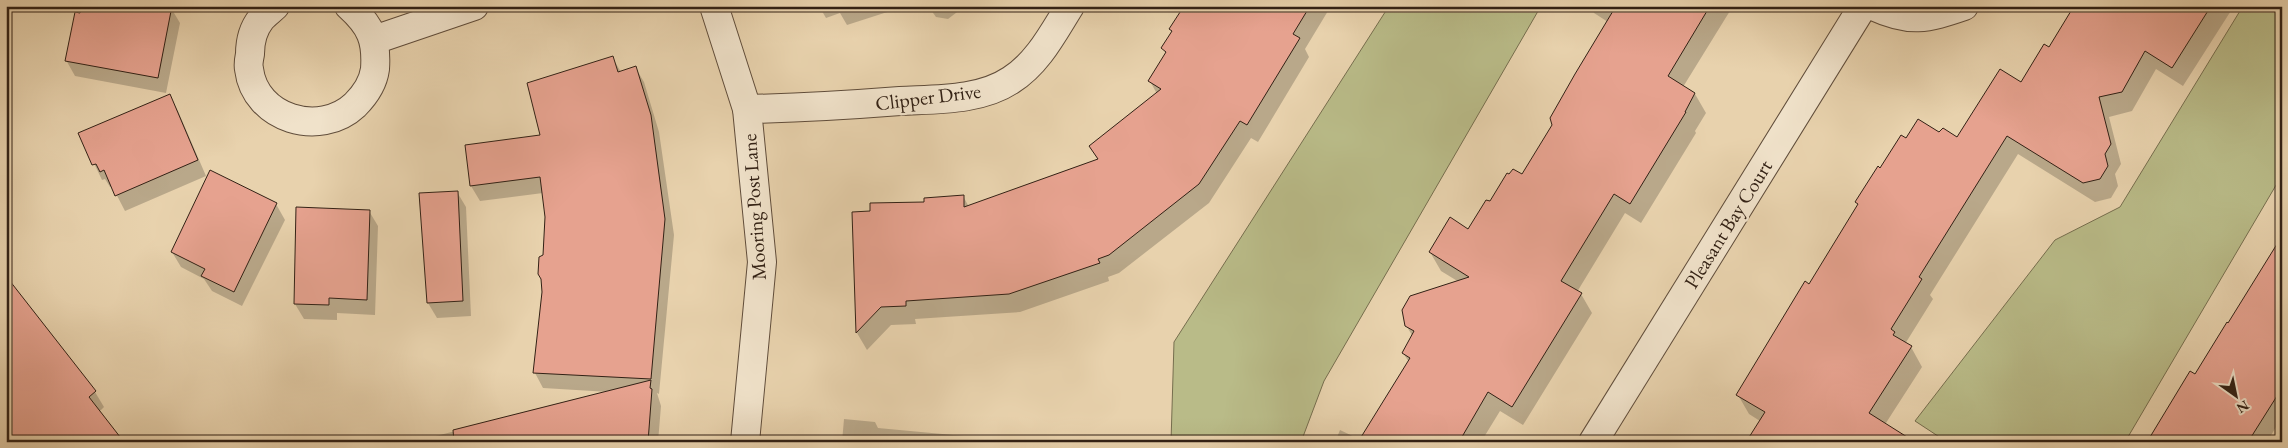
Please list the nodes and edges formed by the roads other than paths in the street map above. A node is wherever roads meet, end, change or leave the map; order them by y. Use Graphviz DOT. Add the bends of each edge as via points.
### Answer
graph roads {
  1 [pos="275,6"];
  2 [pos="349,6"];
  3 [pos="474,6"];
  4 [pos="714,6"];
  5 [pos="1070,6"];
  6 [pos="1863,6"];
  7 [pos="1872,6"];
  8 [pos="1964,6"];
  9 [pos="374,40"];
  10 [pos="747,109"];
  11 [pos="745,442"];
  12 [pos="1593,442"];
  1 -- 9 [label="street" via="261,19 251,39 248,70 256,91 281,115 302,122 325,121 348,111 365,96 374,75"];
  2 -- 9 [label="street" via="364,20"];
  3 -- 9 [label="street"];
  4 -- 10 [label="street, Mooring Post Lane"];
  5 -- 10 [label="street, Clipper Drive" via="1032,64 1010,81 985,91 958,97"];
  6 -- 12 [label="street, Pleasant Bay Court"];
  7 -- 8 [label="street" via="1896,16 1928,18"];
  10 -- 11 [label="street, Mooring Post Lane" via="762,262"];
}
